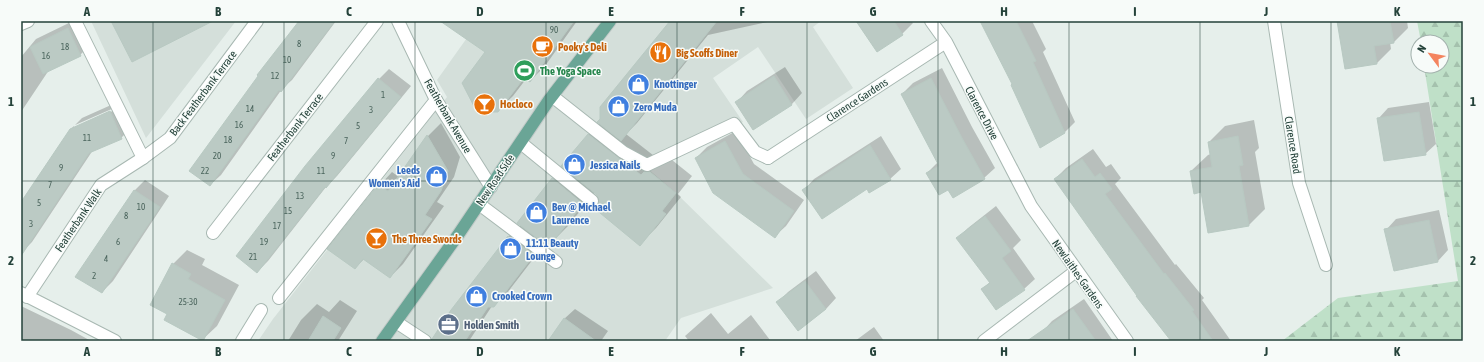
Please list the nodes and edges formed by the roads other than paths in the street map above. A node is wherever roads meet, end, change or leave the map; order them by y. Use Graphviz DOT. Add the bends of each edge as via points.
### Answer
graph roads {
  1 [pos="28,21"];
  2 [pos="75,21"];
  3 [pos="257,21"];
  4 [pos="377,21"];
  5 [pos="398,21"];
  6 [pos="610,21"];
  7 [pos="931,21"];
  8 [pos="1274,21"];
  9 [pos="21,24"];
  10 [pos="946,42"];
  11 [pos="552,96"];
  12 [pos="436,100"];
  13 [pos="521,143"];
  14 [pos="143,158"];
  15 [pos="491,187"];
  16 [pos="592,201"];
  17 [pos="479,204"];
  18 [pos="1031,206"];
  19 [pos="213,233"];
  20 [pos="556,262"];
  21 [pos="1326,265"];
  22 [pos="1076,271"];
  23 [pos="24,295"];
  24 [pos="279,298"];
  25 [pos="261,310"];
  26 [pos="396,322"];
  27 [pos="115,341"];
  28 [pos="242,341"];
  29 [pos="382,341"];
  30 [pos="425,341"];
  31 [pos="984,341"];
  32 [pos="1127,341"];
  1 -- 9 [label="street"];
  2 -- 14 [label="street"];
  3 -- 14 [label="street, Back Featherbank Terrace" via="170,138"];
  4 -- 19 [label="street, Featherbank Terrace"];
  5 -- 12 [label="street, Featherbank Avenue"];
  6 -- 11 [label="main road, New Road Side"];
  7 -- 10 [label="street, Clarence Drive"];
  8 -- 21 [label="street, Clarence Road" via="1299,183"];
  10 -- 11 [label="street, Clarence Gardens" via="768,158 755,152 734,124 647,165 623,152"];
  10 -- 18 [label="street, Clarence Drive"];
  11 -- 13 [label="main road, New Road Side"];
  12 -- 15 [label="street, Featherbank Avenue"];
  12 -- 24 [label="street"];
  13 -- 15 [label="main road, New Road Side"];
  13 -- 16 [label="street"];
  14 -- 23 [label="street, Featherbank Walk" via="101,185"];
  15 -- 17 [label="main road, New Road Side"];
  17 -- 20 [label="street"];
  17 -- 26 [label="main road, New Road Side"];
  18 -- 22 [label="street, Newlaithes Gardens"];
  22 -- 31 [label="street"];
  22 -- 32 [label="street, Newlaithes Gardens"];
  23 -- 27 [label="street"];
  25 -- 28 [label="street"];
  26 -- 29 [label="main road, New Road Side"];
  26 -- 30 [label="street"];
}
